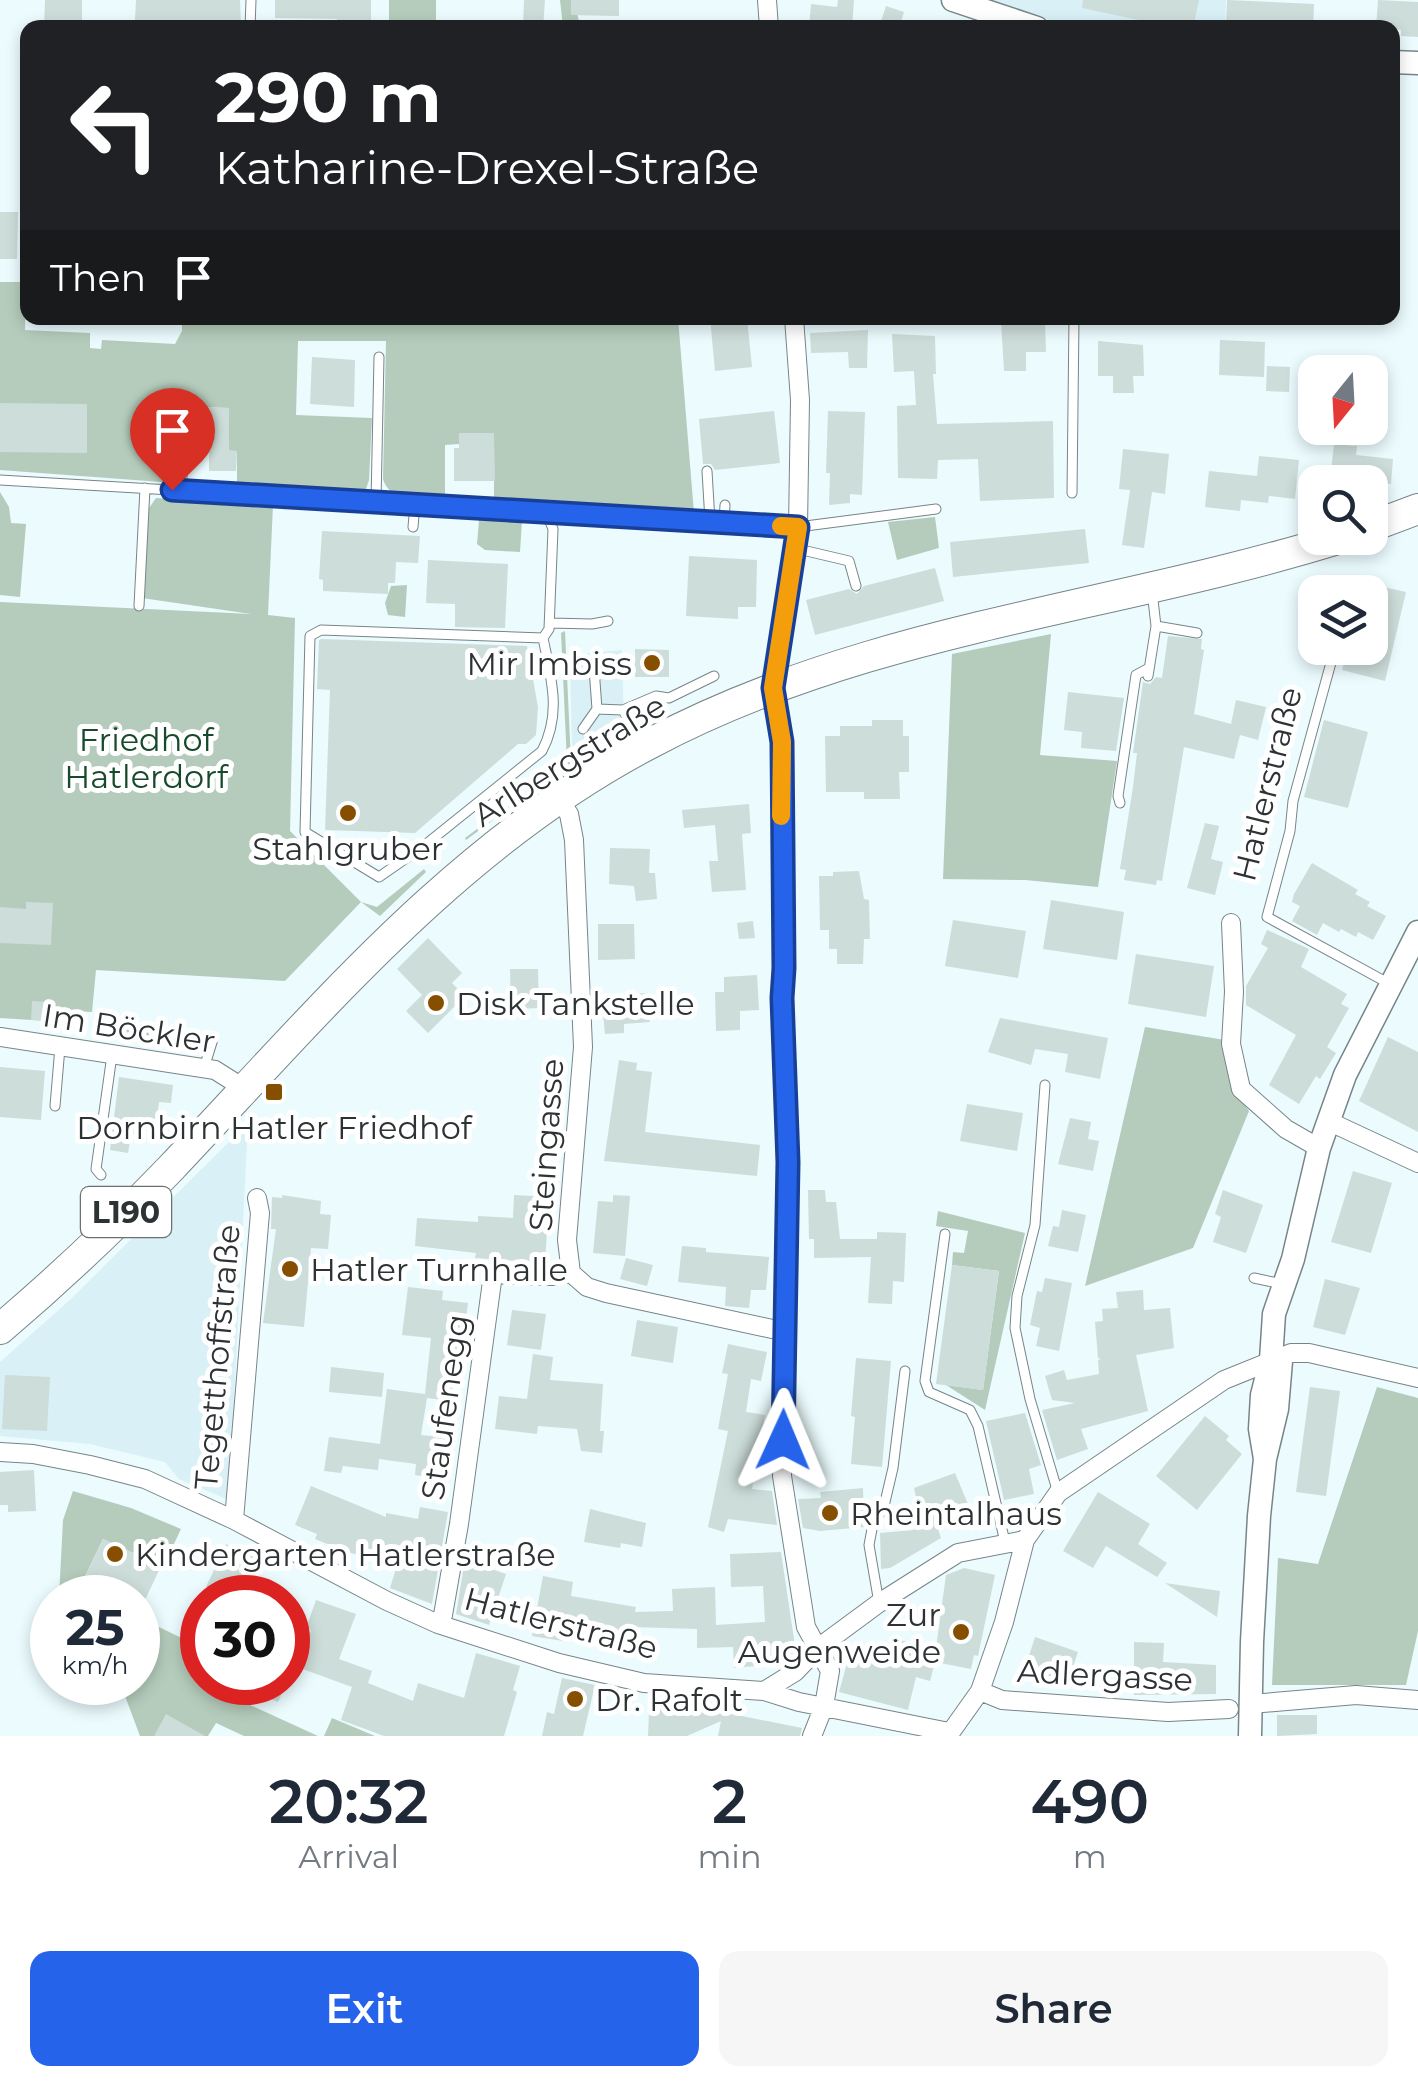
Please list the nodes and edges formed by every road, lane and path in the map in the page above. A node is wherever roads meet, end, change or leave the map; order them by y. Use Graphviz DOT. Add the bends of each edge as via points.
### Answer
graph roads {
  1 [pos="953,0"];
  2 [pos="1013,20"];
  3 [pos="795,325"];
  4 [pos="1074,325"];
  5 [pos="379,357"];
  6 [pos="707,471"];
  7 [pos="0,480"];
  8 [pos="145,488"];
  9 [pos="1072,494"];
  10 [pos="376,502"];
  11 [pos="414,504"];
  12 [pos="725,505"];
  13 [pos="1418,508"];
  14 [pos="936,510"];
  15 [pos="546,512"];
  16 [pos="624,517"];
  17 [pos="1388,520"];
  18 [pos="710,521"];
  19 [pos="724,522"];
  20 [pos="798,527"];
  21 [pos="413,528"];
  22 [pos="624,531"];
  23 [pos="794,548"];
  24 [pos="1298,549"];
  25 [pos="856,586"];
  26 [pos="1152,587"];
  27 [pos="139,606"];
  28 [pos="608,620"];
  29 [pos="550,623"];
  30 [pos="1156,626"];
  31 [pos="1197,634"];
  32 [pos="544,638"];
  33 [pos="1330,665"];
  34 [pos="594,668"];
  35 [pos="714,676"];
  36 [pos="773,688"];
  37 [pos="685,690"];
  38 [pos="596,709"];
  39 [pos="623,710"];
  40 [pos="701,720"];
  41 [pos="583,729"];
  42 [pos="643,747"];
  43 [pos="559,800"];
  44 [pos="1120,803"];
  45 [pos="1231,923"];
  46 [pos="1418,932"];
  47 [pos="1390,984"];
  48 [pos="0,1037"];
  49 [pos="213,1038"];
  50 [pos="60,1047"];
  51 [pos="112,1055"];
  52 [pos="204,1068"];
  53 [pos="1046,1086"];
  54 [pos="244,1088"];
  55 [pos="55,1106"];
  56 [pos="1328,1121"];
  57 [pos="1320,1148"];
  58 [pos="1418,1162"];
  59 [pos="101,1175"];
  60 [pos="257,1198"];
  61 [pos="945,1234"];
  62 [pos="1293,1259"];
  63 [pos="570,1273"];
  64 [pos="1254,1278"];
  65 [pos="1282,1284"];
  66 [pos="0,1329"];
  67 [pos="786,1332"];
  68 [pos="1276,1358"];
  69 [pos="905,1371"];
  70 [pos="1418,1378"];
  71 [pos="0,1452"];
  72 [pos="1058,1493"];
  73 [pos="234,1520"];
  74 [pos="1025,1540"];
  75 [pos="1005,1542"];
  76 [pos="879,1603"];
  77 [pos="438,1624"];
  78 [pos="818,1648"];
  79 [pos="980,1690"];
  80 [pos="764,1691"];
  81 [pos="1418,1700"];
  82 [pos="824,1706"];
  83 [pos="1240,1706"];
  84 [pos="948,1734"];
  85 [pos="812,1736"];
  86 [pos="1250,1736"];
  1 -- 2 [label="street"];
  3 -- 20 [label="street"];
  4 -- 9 [label="lane"];
  5 -- 10 [label="lane"];
  6 -- 18 [label="lane"];
  7 -- 8 [label="lane"];
  8 -- 10 [label="lane"];
  8 -- 27 [label="lane"];
  10 -- 11 [label="lane"];
  11 -- 15 [label="lane"];
  11 -- 21 [label="lane"];
  12 -- 19 [label="lane"];
  13 -- 17 [label="main road"];
  14 -- 20 [label="lane"];
  15 -- 16 [label="lane"];
  15 -- 29 [label="lane" via="553,529"];
  16 -- 18 [label="lane"];
  16 -- 22 [label="lane"];
  18 -- 19 [label="lane"];
  19 -- 20 [label="lane"];
  20 -- 23 [label="street"];
  23 -- 25 [label="lane" via="849,561"];
  23 -- 36 [label="street"];
  24 -- 26 [label="main road, Arlbergstraße / L190"];
  26 -- 30 [label="lane"];
  26 -- 36 [label="main road, Arlbergstraße / L190" via="864,655"];
  28 -- 29 [label="lane"];
  29 -- 32 [label="lane"];
  30 -- 31 [label="lane"];
  30 -- 44 [label="lane" via="1148,672 1136,675"];
  32 -- 32 [label="lane" via="321,630 310,636 305,832 379,876 542,751 556,704"];
  33 -- 47 [label="lane, Hatlerstraße" via="1266,917"];
  34 -- 38 [label="lane"];
  35 -- 37 [label="lane"];
  36 -- 40 [label="main road, Arlbergstraße / L190"];
  36 -- 67 [label="street" via="782,742"];
  37 -- 39 [label="lane"];
  37 -- 40 [label="lane"];
  38 -- 39 [label="lane"];
  38 -- 41 [label="lane"];
  39 -- 42 [label="lane"];
  40 -- 42 [label="main road, Arlbergstraße / L190"];
  42 -- 43 [label="main road, Arlbergstraße / L190"];
  43 -- 54 [label="main road, Arlbergstraße / L190" via="412,915"];
  43 -- 63 [label="street, Steingasse" via="574,840 583,1047"];
  45 -- 57 [label="street" via="1231,1044 1241,1089 1286,1130"];
  46 -- 47 [label="street"];
  47 -- 56 [label="street"];
  48 -- 50 [label="street, Im Böckler"];
  49 -- 52 [label="lane"];
  50 -- 51 [label="street, Im Böckler"];
  50 -- 55 [label="lane"];
  51 -- 52 [label="street, Im Böckler"];
  51 -- 59 [label="lane" via="96,1169"];
  52 -- 54 [label="street, Im Böckler"];
  53 -- 72 [label="lane" via="1035,1225 1015,1328"];
  54 -- 66 [label="main road, Arlbergstraße / L190" via="167,1172"];
  56 -- 57 [label="street"];
  56 -- 58 [label="street"];
  57 -- 62 [label="street"];
  60 -- 73 [label="street, Tegetthoffstraße"];
  61 -- 75 [label="lane" via="925,1381 929,1392 970,1410 978,1426"];
  62 -- 65 [label="street"];
  62 -- 68 [label="street" via="1292,1300"];
  63 -- 67 [label="street, Steingasse" via="606,1293"];
  63 -- 77 [label="street, Staufenegg" via="493,1274 459,1524"];
  64 -- 65 [label="lane"];
  65 -- 68 [label="street" via="1274,1314"];
  67 -- 78 [label="street" via="782,1476 806,1627"];
  68 -- 70 [label="street" via="1308,1354"];
  68 -- 72 [label="street" via="1190,1401"];
  68 -- 83 [label="street" via="1262,1395 1264,1459"];
  69 -- 76 [label="lane" via="894,1468 869,1545"];
  71 -- 73 [label="street, Hatlerstraße" via="105,1468"];
  72 -- 74 [label="street"];
  73 -- 77 [label="street, Hatlerstraße"];
  74 -- 75 [label="street"];
  74 -- 79 [label="street"];
  75 -- 76 [label="street" via="958,1553"];
  76 -- 78 [label="street"];
  77 -- 80 [label="street, Hatlerstraße" via="644,1683"];
  78 -- 80 [label="street"];
  78 -- 82 [label="street" via="830,1671"];
  79 -- 83 [label="street, Adlergasse" via="1002,1700 1168,1712"];
  79 -- 84 [label="street"];
  80 -- 82 [label="street"];
  81 -- 83 [label="street, Adlergasse" via="1356,1695"];
  82 -- 84 [label="street"];
  82 -- 85 [label="street"];
  83 -- 86 [label="street"];
}
